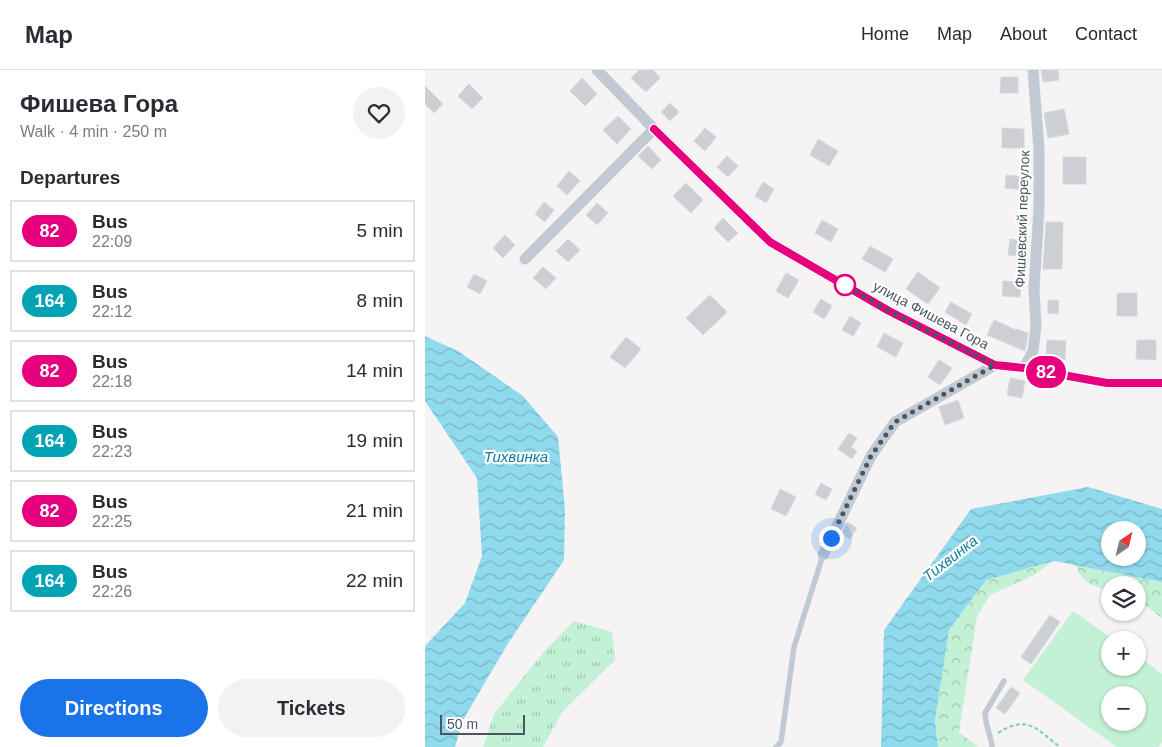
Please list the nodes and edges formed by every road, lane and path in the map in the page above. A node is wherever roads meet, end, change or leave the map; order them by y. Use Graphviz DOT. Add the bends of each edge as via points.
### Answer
graph roads {
  1 [pos="597,70"];
  2 [pos="1033,70"];
  3 [pos="654,129"];
  4 [pos="525,259"];
  5 [pos="995,365"];
  6 [pos="1024,368"];
  7 [pos="1162,383"];
  8 [pos="823,555"];
  9 [pos="1004,682"];
  10 [pos="991,738"];
  11 [pos="782,744"];
  12 [pos="776,747"];
  13 [pos="992,747"];
  14 [pos="1061,747"];
  1 -- 3 [label="street, улица Фишева Гора"];
  2 -- 6 [label="street, Фишевский переулок" via="1039,149 1039,208 1035,334 1033,351"];
  3 -- 4 [label="street"];
  3 -- 5 [label="street, улица Фишева Гора" via="770,242 889,311"];
  5 -- 6 [label="street, улица Фишева Гора"];
  5 -- 8 [label="street" via="895,422 871,456"];
  6 -- 7 [label="street, улица Фишева Гора" via="1107,383"];
  8 -- 11 [label="lane" via="795,647"];
  9 -- 10 [label="lane" via="985,712"];
  10 -- 13 [label="lane"];
  10 -- 14 [label="path" via="1009,726 1021,723 1032,726"];
  11 -- 12 [label="lane"];
}
